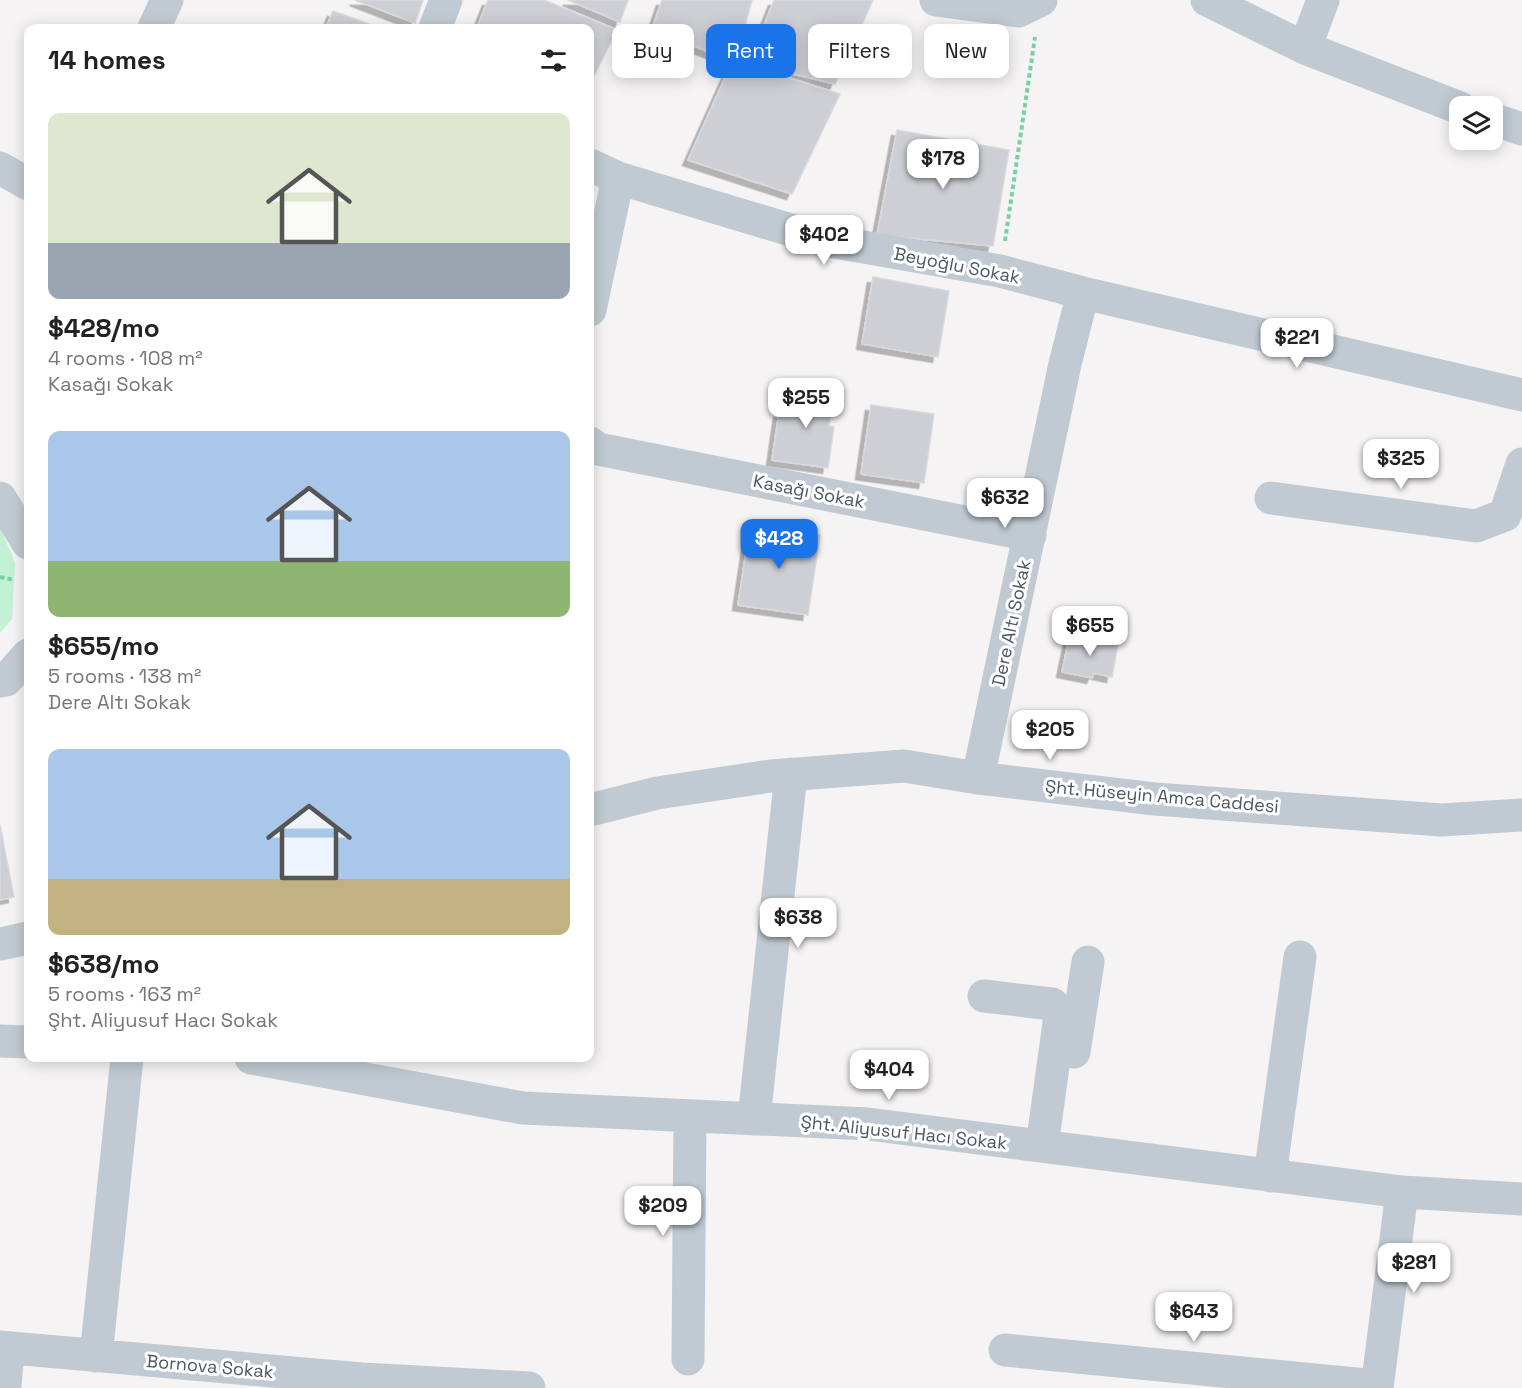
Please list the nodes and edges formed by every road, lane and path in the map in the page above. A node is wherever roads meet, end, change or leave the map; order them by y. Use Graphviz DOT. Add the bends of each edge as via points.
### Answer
graph roads {
  1 [pos="167,0"];
  2 [pos="446,0"];
  3 [pos="936,0"];
  4 [pos="1207,0"];
  5 [pos="1323,0"];
  6 [pos="1041,1"];
  7 [pos="156,24"];
  8 [pos="437,24"];
  9 [pos="1305,48"];
  10 [pos="1449,104"];
  11 [pos="1503,123"];
  12 [pos="1522,129"];
  13 [pos="0,168"];
  14 [pos="604,172"];
  15 [pos="24,182"];
  16 [pos="594,271"];
  17 [pos="1000,271"];
  18 [pos="1083,293"];
  19 [pos="1522,395"];
  20 [pos="594,446"];
  21 [pos="1522,464"];
  22 [pos="0,498"];
  23 [pos="1271,498"];
  24 [pos="1030,535"];
  25 [pos="24,537"];
  26 [pos="0,577"];
  27 [pos="14,580"];
  28 [pos="24,660"];
  29 [pos="0,681"];
  30 [pos="791,774"];
  31 [pos="978,778"];
  32 [pos="594,809"];
  33 [pos="1522,815"];
  34 [pos="24,939"];
  35 [pos="0,944"];
  36 [pos="1300,957"];
  37 [pos="1088,962"];
  38 [pos="984,996"];
  39 [pos="0,1041"];
  40 [pos="24,1042"];
  41 [pos="127,1062"];
  42 [pos="273,1062"];
  43 [pos="690,1116"];
  44 [pos="754,1119"];
  45 [pos="1051,1147"];
  46 [pos="1270,1176"];
  47 [pos="1402,1192"];
  48 [pos="1522,1199"];
  49 [pos="4,1348"];
  50 [pos="1005,1350"];
  51 [pos="96,1356"];
  52 [pos="688,1359"];
  53 [pos="1377,1387"];
  54 [pos="5,1388"];
  55 [pos="529,1388"];
  1 -- 7 [label="street"];
  2 -- 8 [label="street"];
  3 -- 6 [label="street" via="1018,11"];
  4 -- 9 [label="street"];
  5 -- 9 [label="street"];
  6 -- 17 [label="path"];
  9 -- 10 [label="street"];
  11 -- 12 [label="street"];
  13 -- 15 [label="street"];
  14 -- 16 [label="street"];
  14 -- 17 [label="street, Beyoğlu Sokak" via="824,240"];
  17 -- 18 [label="street, Beyoğlu Sokak"];
  18 -- 19 [label="street, Beyoğlu Sokak"];
  18 -- 24 [label="street, Dere Altı Sokak"];
  20 -- 24 [label="street, Kasağı Sokak"];
  21 -- 23 [label="street" via="1505,514 1476,526"];
  22 -- 25 [label="street"];
  24 -- 31 [label="street, Dere Altı Sokak"];
  26 -- 27 [label="path"];
  28 -- 29 [label="street" via="6,680"];
  30 -- 31 [label="street, Şht. Hüseyin Amca Caddesi" via="904,766"];
  30 -- 32 [label="street, Şht. Hüseyin Amca Caddesi" via="657,793"];
  30 -- 44 [label="street"];
  31 -- 33 [label="street, Şht. Hüseyin Amca Caddesi" via="1155,799 1441,820"];
  34 -- 35 [label="street"];
  36 -- 46 [label="street"];
  37 -- 45 [label="street"];
  38 -- 45 [label="street" via="1052,1004 1058,1011"];
  39 -- 40 [label="street"];
  41 -- 51 [label="street"];
  42 -- 43 [label="street, Şht. Aliyusuf Hacı Sokak" via="523,1108"];
  43 -- 44 [label="street, Şht. Aliyusuf Hacı Sokak"];
  43 -- 52 [label="street"];
  44 -- 45 [label="street, Şht. Aliyusuf Hacı Sokak" via="868,1124"];
  45 -- 46 [label="street, Şht. Aliyusuf Hacı Sokak"];
  46 -- 47 [label="street, Şht. Aliyusuf Hacı Sokak"];
  47 -- 48 [label="street, Şht. Aliyusuf Hacı Sokak"];
  47 -- 53 [label="street"];
  49 -- 51 [label="street, Bornova Sokak"];
  49 -- 54 [label="street"];
  50 -- 53 [label="street"];
  51 -- 55 [label="street, Bornova Sokak" via="362,1379"];
}
